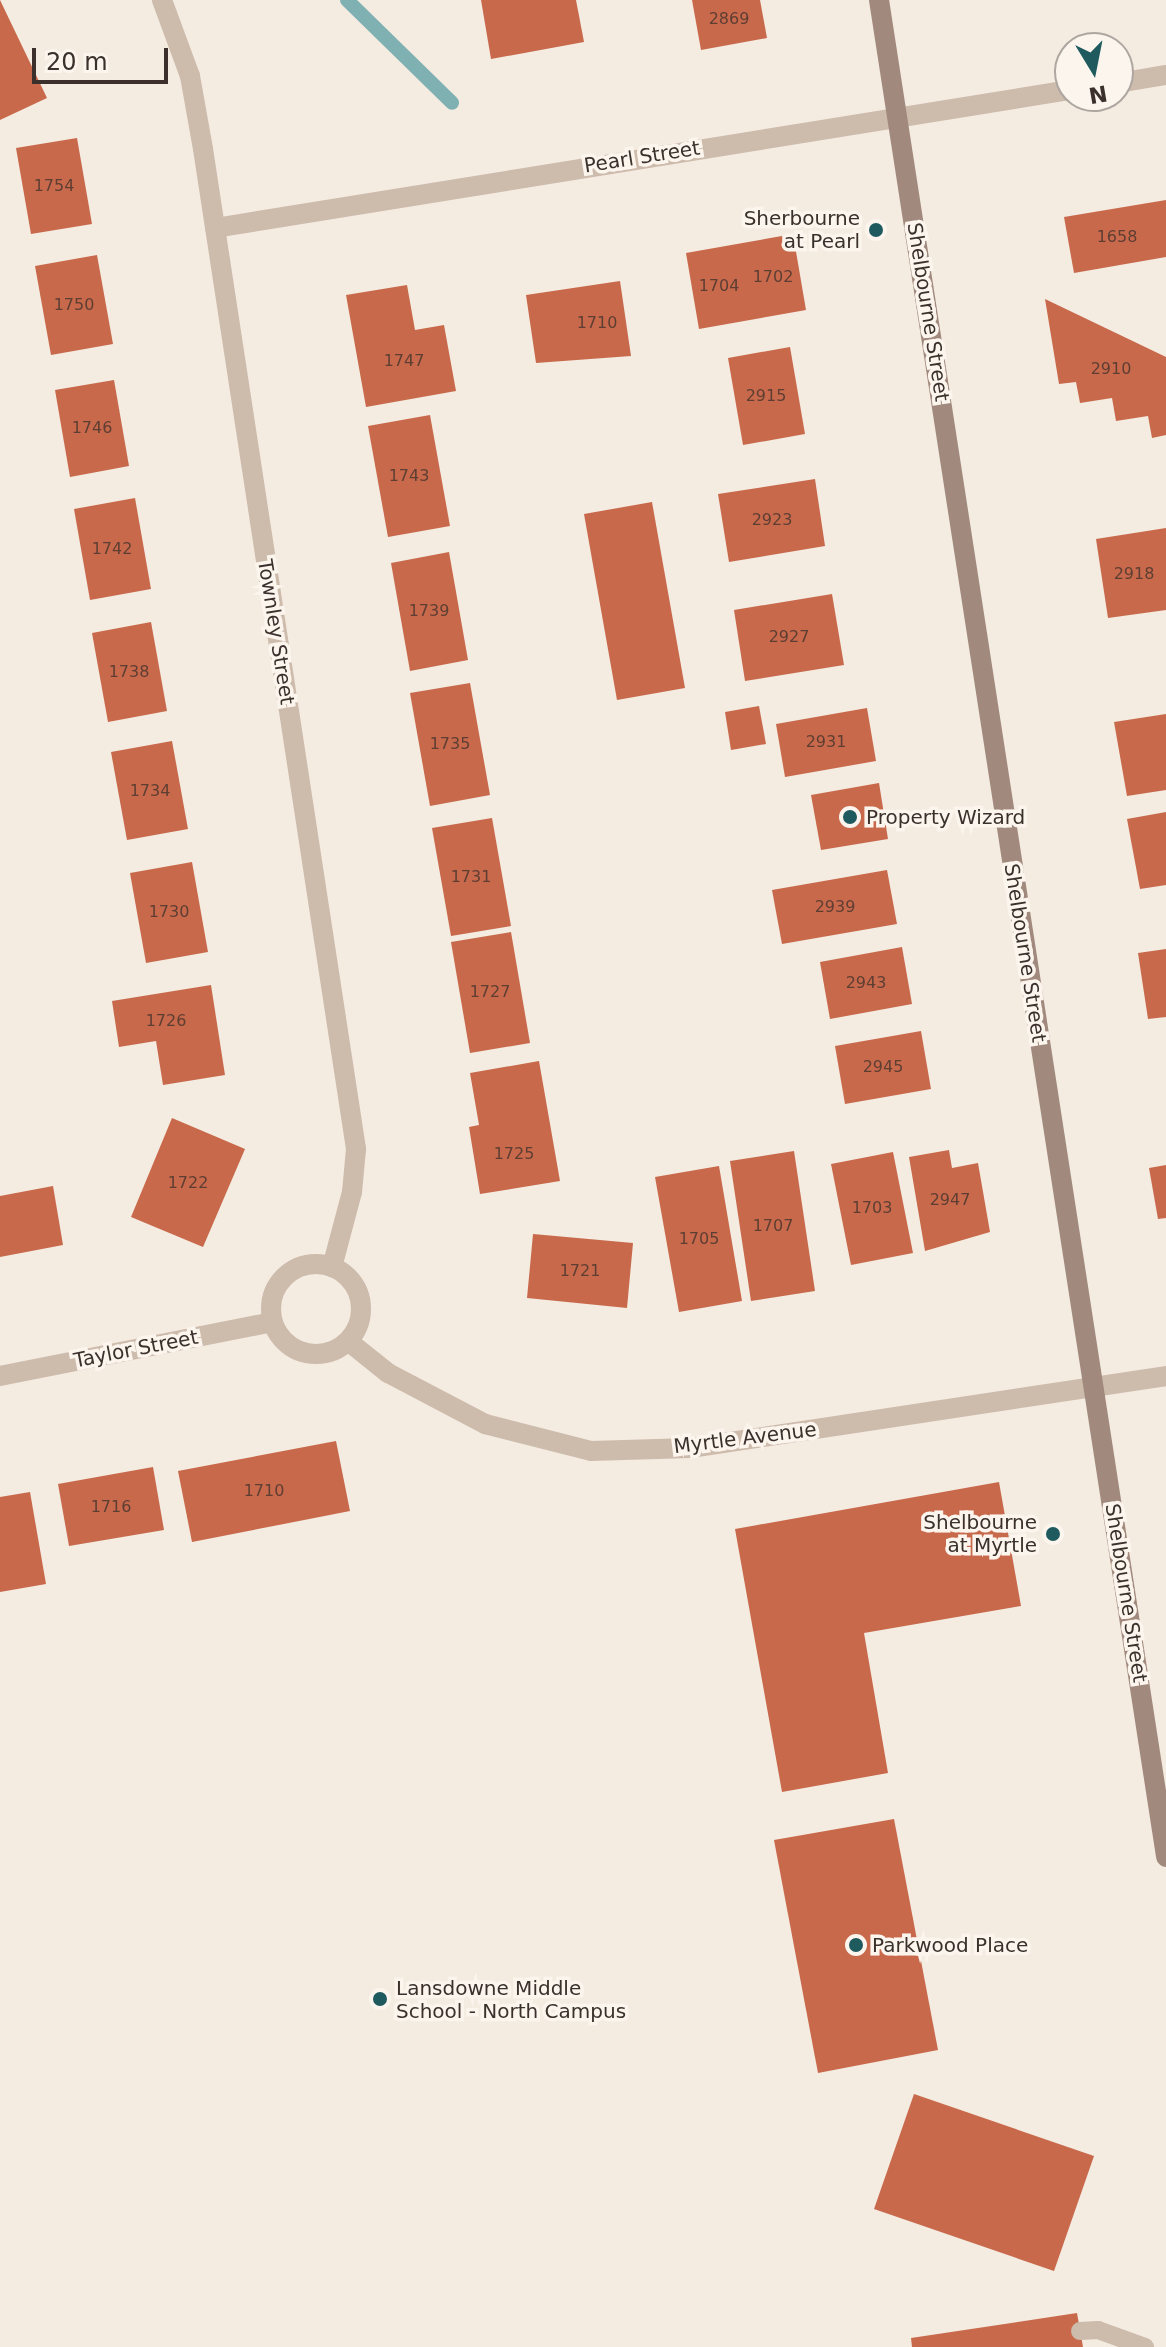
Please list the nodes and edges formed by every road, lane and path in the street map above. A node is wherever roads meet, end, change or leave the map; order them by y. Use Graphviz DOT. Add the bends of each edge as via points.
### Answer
graph roads {
  1 [pos="162,0"];
  2 [pos="879,0"];
  3 [pos="1166,75"];
  4 [pos="1134,80"];
  5 [pos="1054,92"];
  6 [pos="898,116"];
  7 [pos="215,228"];
  8 [pos="332,1267"];
  9 [pos="272,1322"];
  10 [pos="348,1341"];
  11 [pos="0,1376"];
  12 [pos="1166,1376"];
  13 [pos="1092,1387"];
  14 [pos="1166,1857"];
  15 [pos="1080,2331"];
  16 [pos="1145,2347"];
  1 -- 7 [label="street, Townley Street" via="190,76"];
  2 -- 6 [label="main road, Shelbourne Street"];
  3 -- 4 [label="street"];
  5 -- 6 [label="street, Pearl Street"];
  6 -- 7 [label="street, Pearl Street"];
  6 -- 13 [label="main road, Shelbourne Street"];
  7 -- 8 [label="street, Townley Street" via="356,1149 352,1192"];
  8 -- 9 [label="street" via="304,1265 280,1281"];
  8 -- 10 [label="street" via="355,1286 360,1300 357,1329"];
  9 -- 10 [label="street" via="279,1336 305,1352 321,1354"];
  9 -- 11 [label="street, Taylor Street"];
  10 -- 13 [label="street, Myrtle Avenue" via="388,1373 485,1424 591,1451 690,1448"];
  12 -- 13 [label="street, Myrtle Avenue"];
  13 -- 14 [label="main road, Shelbourne Street"];
  15 -- 16 [label="lane" via="1098,2330"];
}
